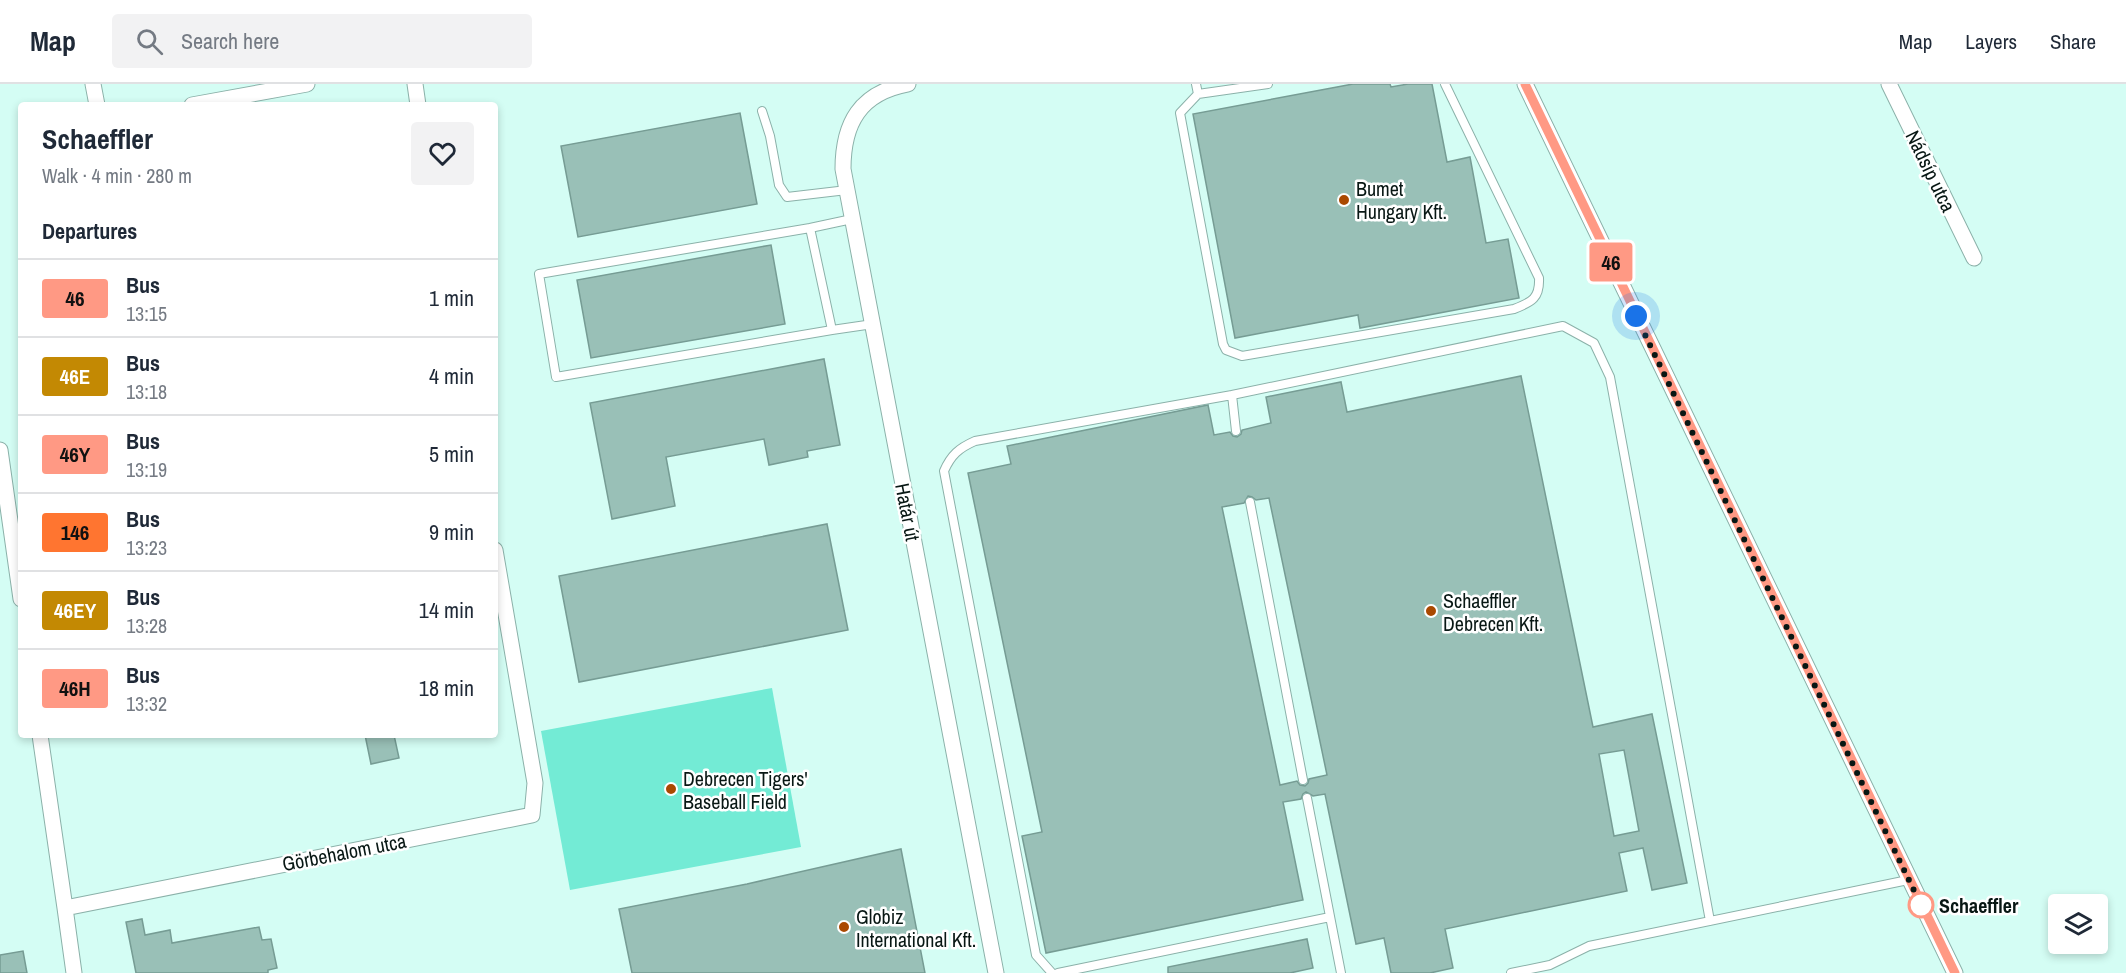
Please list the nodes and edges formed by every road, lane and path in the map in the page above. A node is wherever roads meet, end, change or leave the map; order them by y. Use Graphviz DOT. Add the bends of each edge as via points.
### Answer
graph roads {
  1 [pos="93,84"];
  2 [pos="415,84"];
  3 [pos="908,84"];
  4 [pos="1196,84"];
  5 [pos="1268,84"];
  6 [pos="1445,84"];
  7 [pos="1525,84"];
  8 [pos="1889,84"];
  9 [pos="298,85"];
  10 [pos="1198,94"];
  11 [pos="96,102"];
  12 [pos="208,102"];
  13 [pos="418,102"];
  14 [pos="762,111"];
  15 [pos="847,190"];
  16 [pos="852,219"];
  17 [pos="810,228"];
  18 [pos="1974,258"];
  19 [pos="873,324"];
  20 [pos="832,330"];
  21 [pos="1232,395"];
  22 [pos="1236,431"];
  23 [pos="0,450"];
  24 [pos="1250,502"];
  25 [pos="498,567"];
  26 [pos="18,578"];
  27 [pos="40,738"];
  28 [pos="1303,780"];
  29 [pos="1307,798"];
  30 [pos="1908,880"];
  31 [pos="64,908"];
  32 [pos="1330,917"];
  33 [pos="1710,921"];
  34 [pos="74,973"];
  35 [pos="996,973"];
  36 [pos="1052,973"];
  37 [pos="1058,973"];
  38 [pos="1341,973"];
  39 [pos="1511,973"];
  40 [pos="1955,973"];
  1 -- 11 [label="street"];
  2 -- 13 [label="street"];
  3 -- 15 [label="street, Határ út" via="877,94 855,116 843,149"];
  4 -- 10 [label="lane"];
  5 -- 10 [label="lane"];
  6 -- 10 [label="lane" via="1539,278 1535,297 1514,309 1242,356 1226,350 1223,344 1180,113"];
  7 -- 30 [label="street"];
  8 -- 18 [label="street, Nádsíp utca"];
  9 -- 12 [label="street"];
  14 -- 15 [label="lane" via="779,185 787,197"];
  15 -- 16 [label="street, Határ út"];
  16 -- 17 [label="lane"];
  16 -- 19 [label="street, Határ út"];
  17 -- 20 [label="lane"];
  17 -- 20 [label="lane" via="539,274 556,377"];
  19 -- 20 [label="lane"];
  19 -- 35 [label="street, Határ út"];
  21 -- 22 [label="lane"];
  21 -- 33 [label="lane" via="1563,326 1594,343 1610,377"];
  21 -- 36 [label="lane" via="975,441 960,448 944,471 1036,955"];
  23 -- 26 [label="street"];
  24 -- 28 [label="lane"];
  25 -- 31 [label="street, Görbehalom utca" via="535,783 532,814"];
  27 -- 31 [label="street"];
  29 -- 32 [label="lane"];
  30 -- 33 [label="lane"];
  30 -- 40 [label="street"];
  31 -- 34 [label="street"];
  32 -- 37 [label="lane"];
  32 -- 38 [label="lane"];
  33 -- 39 [label="lane" via="1589,946 1551,965"];
}
